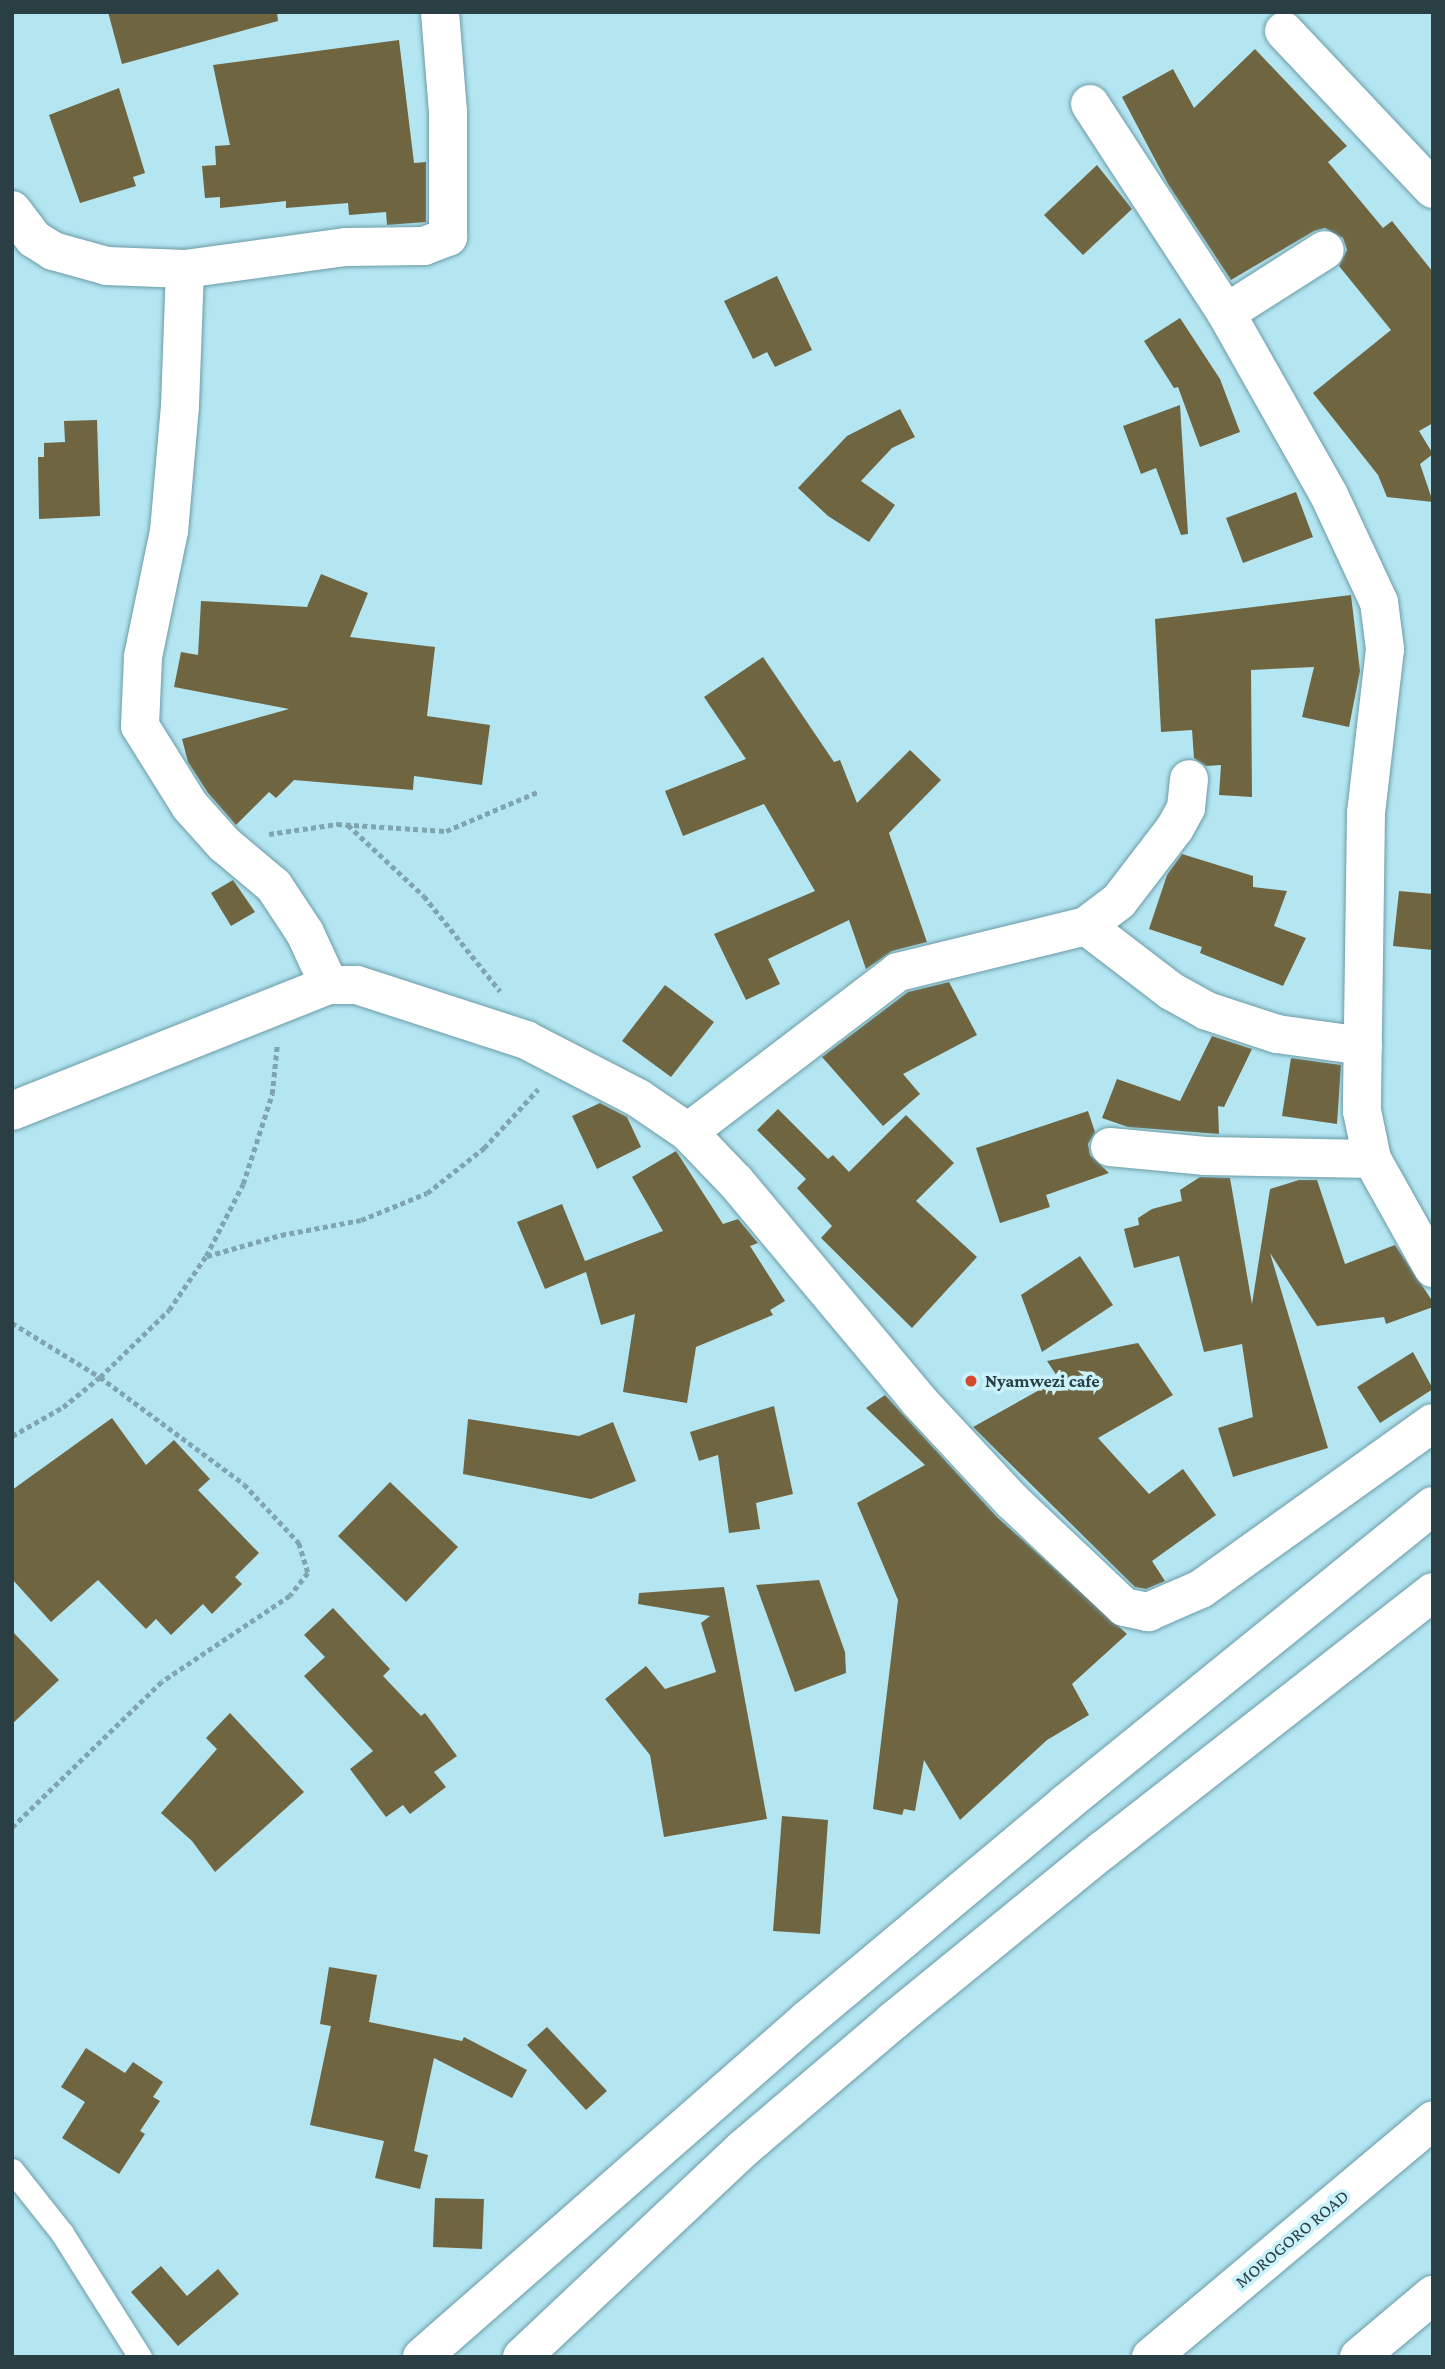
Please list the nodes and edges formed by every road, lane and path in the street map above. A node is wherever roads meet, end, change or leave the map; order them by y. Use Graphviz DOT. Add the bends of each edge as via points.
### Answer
graph roads {
  1 [pos="440,12"];
  2 [pos="1284,31"];
  3 [pos="1090,104"];
  4 [pos="1433,189"];
  5 [pos="12,210"];
  6 [pos="1325,250"];
  7 [pos="185,269"];
  8 [pos="1226,313"];
  9 [pos="1189,779"];
  10 [pos="540,792"];
  11 [pos="347,824"];
  12 [pos="224,844"];
  13 [pos="1086,926"];
  14 [pos="329,985"];
  15 [pos="502,994"];
  16 [pos="278,1035"];
  17 [pos="1363,1046"];
  18 [pos="565,1060"];
  19 [pos="12,1111"];
  20 [pos="688,1132"];
  21 [pos="1110,1147"];
  22 [pos="1372,1158"];
  23 [pos="206,1256"];
  24 [pos="1433,1268"];
  25 [pos="12,1324"];
  26 [pos="100,1377"];
  27 [pos="1433,1423"];
  28 [pos="12,1436"];
  29 [pos="1433,1506"];
  30 [pos="1433,1592"];
  31 [pos="12,1828"];
  32 [pos="1433,2120"];
  33 [pos="12,2171"];
  34 [pos="1433,2295"];
  35 [pos="140,2357"];
  36 [pos="422,2357"];
  37 [pos="522,2357"];
  38 [pos="1151,2357"];
  39 [pos="1359,2357"];
  1 -- 7 [label="main road" via="449,112 448,237 424,246 346,247"];
  2 -- 4 [label="main road"];
  3 -- 8 [label="main road"];
  5 -- 7 [label="main road" via="34,239 53,251 107,266"];
  6 -- 8 [label="main road"];
  7 -- 12 [label="main road" via="169,531 144,657 138,719 190,806"];
  8 -- 17 [label="main road" via="1329,495 1364,567 1385,625 1366,813"];
  9 -- 13 [label="main road" via="1186,808 1175,828 1119,901"];
  10 -- 11 [label="path" via="446,831"];
  11 -- 12 [label="path" via="299,827"];
  11 -- 15 [label="path" via="424,896"];
  12 -- 14 [label="main road" via="274,886 305,933"];
  13 -- 17 [label="main road" via="1171,991 1208,1011 1277,1034"];
  13 -- 20 [label="main road" via="898,972"];
  14 -- 18 [label="main road" via="357,985 415,1001 526,1040"];
  14 -- 19 [label="main road"];
  16 -- 23 [label="path" via="272,1094 243,1184"];
  17 -- 22 [label="main road" via="1362,1111"];
  18 -- 20 [label="main road" via="638,1098"];
  18 -- 23 [label="path" via="484,1148 427,1193 361,1220"];
  20 -- 27 [label="main road" via="736,1182 919,1401 1012,1501 1124,1606 1148,1612 1201,1589"];
  21 -- 22 [label="main road" via="1206,1156"];
  22 -- 24 [label="main road"];
  23 -- 26 [label="path" via="169,1310"];
  25 -- 26 [label="path"];
  26 -- 28 [label="path" via="63,1407"];
  26 -- 31 [label="path" via="244,1484 299,1543 308,1573 290,1596 162,1682"];
  29 -- 36 [label="main road" via="839,1993"];
  30 -- 37 [label="main road" via="893,2021 744,2148"];
  32 -- 38 [label="main road, MOROGORO ROAD"];
  33 -- 35 [label="lane" via="62,2233"];
  34 -- 39 [label="main road"];
}
